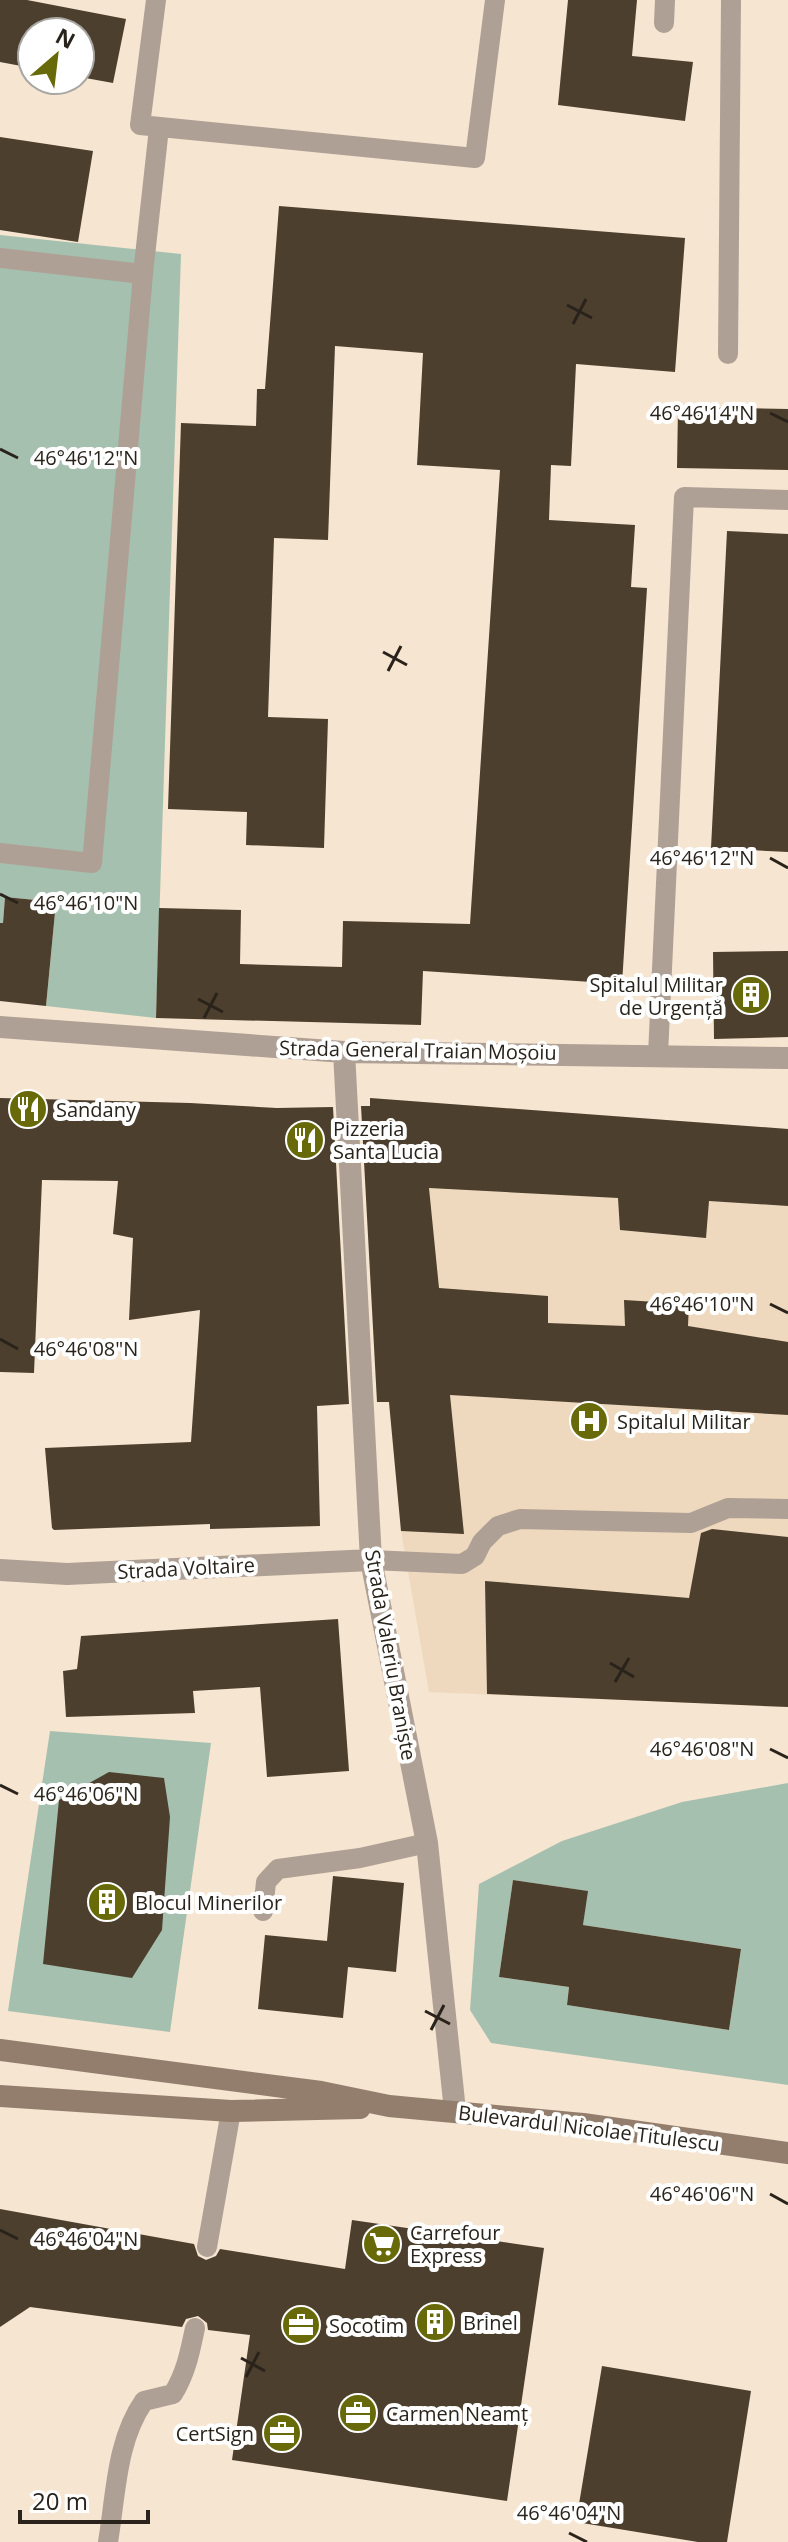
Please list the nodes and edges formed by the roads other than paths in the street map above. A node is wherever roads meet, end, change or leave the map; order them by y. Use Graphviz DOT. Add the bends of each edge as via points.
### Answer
graph roads {
  1 [pos="156,0"];
  2 [pos="495,0"];
  3 [pos="665,0"];
  4 [pos="731,0"];
  5 [pos="664,23"];
  6 [pos="159,128"];
  7 [pos="0,258"];
  8 [pos="143,274"];
  9 [pos="728,354"];
  10 [pos="788,500"];
  11 [pos="0,853"];
  12 [pos="0,1027"];
  13 [pos="344,1052"];
  14 [pos="658,1055"];
  15 [pos="788,1058"];
  16 [pos="788,1509"];
  17 [pos="371,1560"];
  18 [pos="0,1570"];
  19 [pos="427,1843"];
  20 [pos="263,1911"];
  21 [pos="0,2050"];
  22 [pos="0,2096"];
  23 [pos="389,2106"];
  24 [pos="231,2111"];
  25 [pos="455,2111"];
  26 [pos="788,2153"];
  27 [pos="207,2247"];
  28 [pos="195,2328"];
  29 [pos="108,2542"];
  1 -- 6 [label="lane" via="140,125"];
  2 -- 6 [label="lane" via="475,158"];
  3 -- 5 [label="lane"];
  4 -- 9 [label="lane"];
  6 -- 8 [label="lane"];
  7 -- 8 [label="lane"];
  8 -- 11 [label="lane" via="92,863"];
  10 -- 14 [label="lane" via="684,497"];
  12 -- 13 [label="street, Strada General Traian Moșoiu"];
  13 -- 14 [label="street, Strada General Traian Moșoiu"];
  13 -- 17 [label="street, Strada Valeriu Braniște"];
  14 -- 15 [label="street, Strada General Traian Moșoiu"];
  16 -- 17 [label="lane" via="728,1508 691,1523 520,1519 498,1526 462,1564"];
  17 -- 18 [label="street, Strada Voltaire" via="67,1574"];
  17 -- 19 [label="street, Strada Valeriu Braniște"];
  19 -- 20 [label="lane" via="278,1869 266,1882"];
  19 -- 25 [label="street, Strada Valeriu Braniște"];
  21 -- 23 [label="main road, Bulevardul Nicolae Titulescu" via="321,2092"];
  22 -- 24 [label="main road, Bulevardul Nicolae Titulescu"];
  23 -- 24 [label="main road, Bulevardul Nicolae Titulescu"];
  23 -- 25 [label="main road, Bulevardul Nicolae Titulescu"];
  24 -- 27 [label="lane"];
  25 -- 26 [label="main road, Bulevardul Nicolae Titulescu"];
  28 -- 29 [label="lane" via="189,2361 173,2394 144,2401 125,2437"];
}
